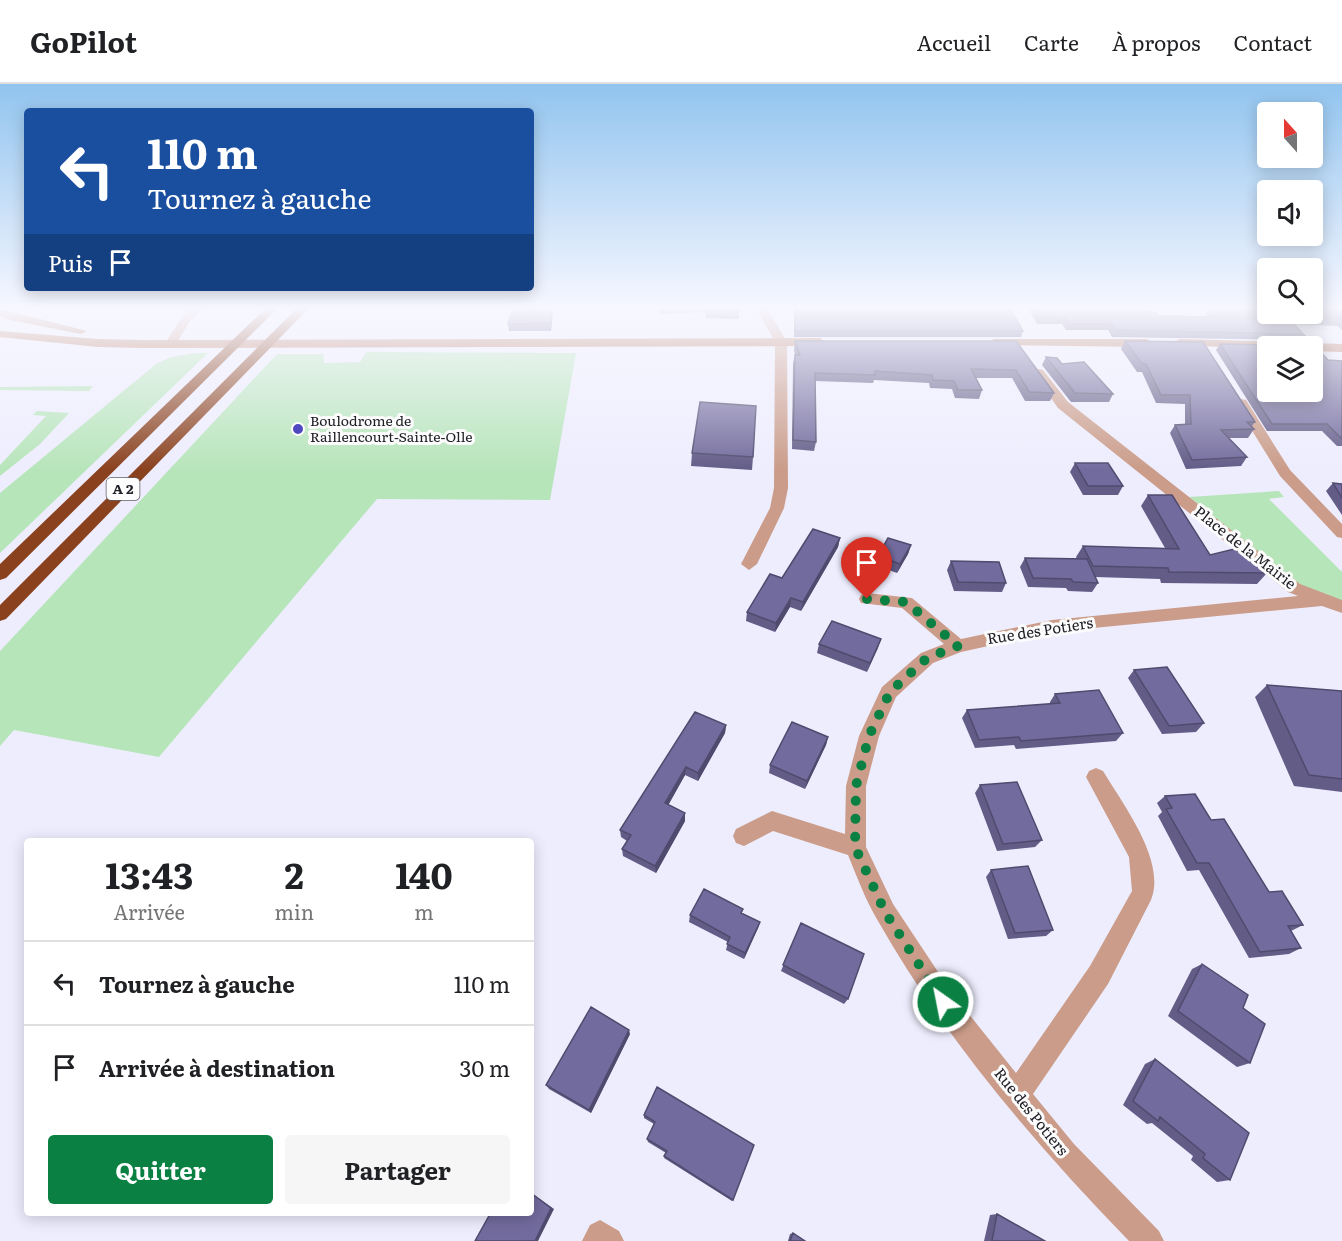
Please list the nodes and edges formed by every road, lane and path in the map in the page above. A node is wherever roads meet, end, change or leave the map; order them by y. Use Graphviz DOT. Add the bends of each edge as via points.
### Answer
graph roads {
  1 [pos="216,362"];
  2 [pos="250,362"];
  3 [pos="782,362"];
  4 [pos="1031,362"];
  5 [pos="1231,387"];
  6 [pos="1342,533"];
  7 [pos="749,564"];
  8 [pos="0,574"];
  9 [pos="867,599"];
  10 [pos="1321,600"];
  11 [pos="1342,607"];
  12 [pos="0,615"];
  13 [pos="958,646"];
  14 [pos="1096,777"];
  15 [pos="744,836"];
  16 [pos="855,847"];
  17 [pos="1017,1095"];
  18 [pos="597,1241"];
  19 [pos="609,1241"];
  20 [pos="1149,1241"];
  1 -- 8 [label="highway, A 2"];
  2 -- 12 [label="highway, A 2"];
  3 -- 7 [label="street" via="781,488 777,508"];
  4 -- 10 [label="street, Place de la Mairie" via="1063,405 1294,588"];
  5 -- 6 [label="street" via="1285,473"];
  9 -- 13 [label="street" via="906,602"];
  10 -- 11 [label="street, Place de la Mairie"];
  10 -- 13 [label="street, Rue des Potiers" via="1052,626"];
  13 -- 16 [label="street, Rue des Potiers" via="927,658 890,692 869,736 856,786"];
  14 -- 17 [label="street" via="1140,855 1143,892 1099,975"];
  15 -- 16 [label="street" via="772,821"];
  16 -- 17 [label="street, Rue des Potiers" via="885,912 943,1002"];
  17 -- 20 [label="street, Rue des Potiers" via="1064,1154"];
  18 -- 19 [label="street" via="600,1235"];
}
